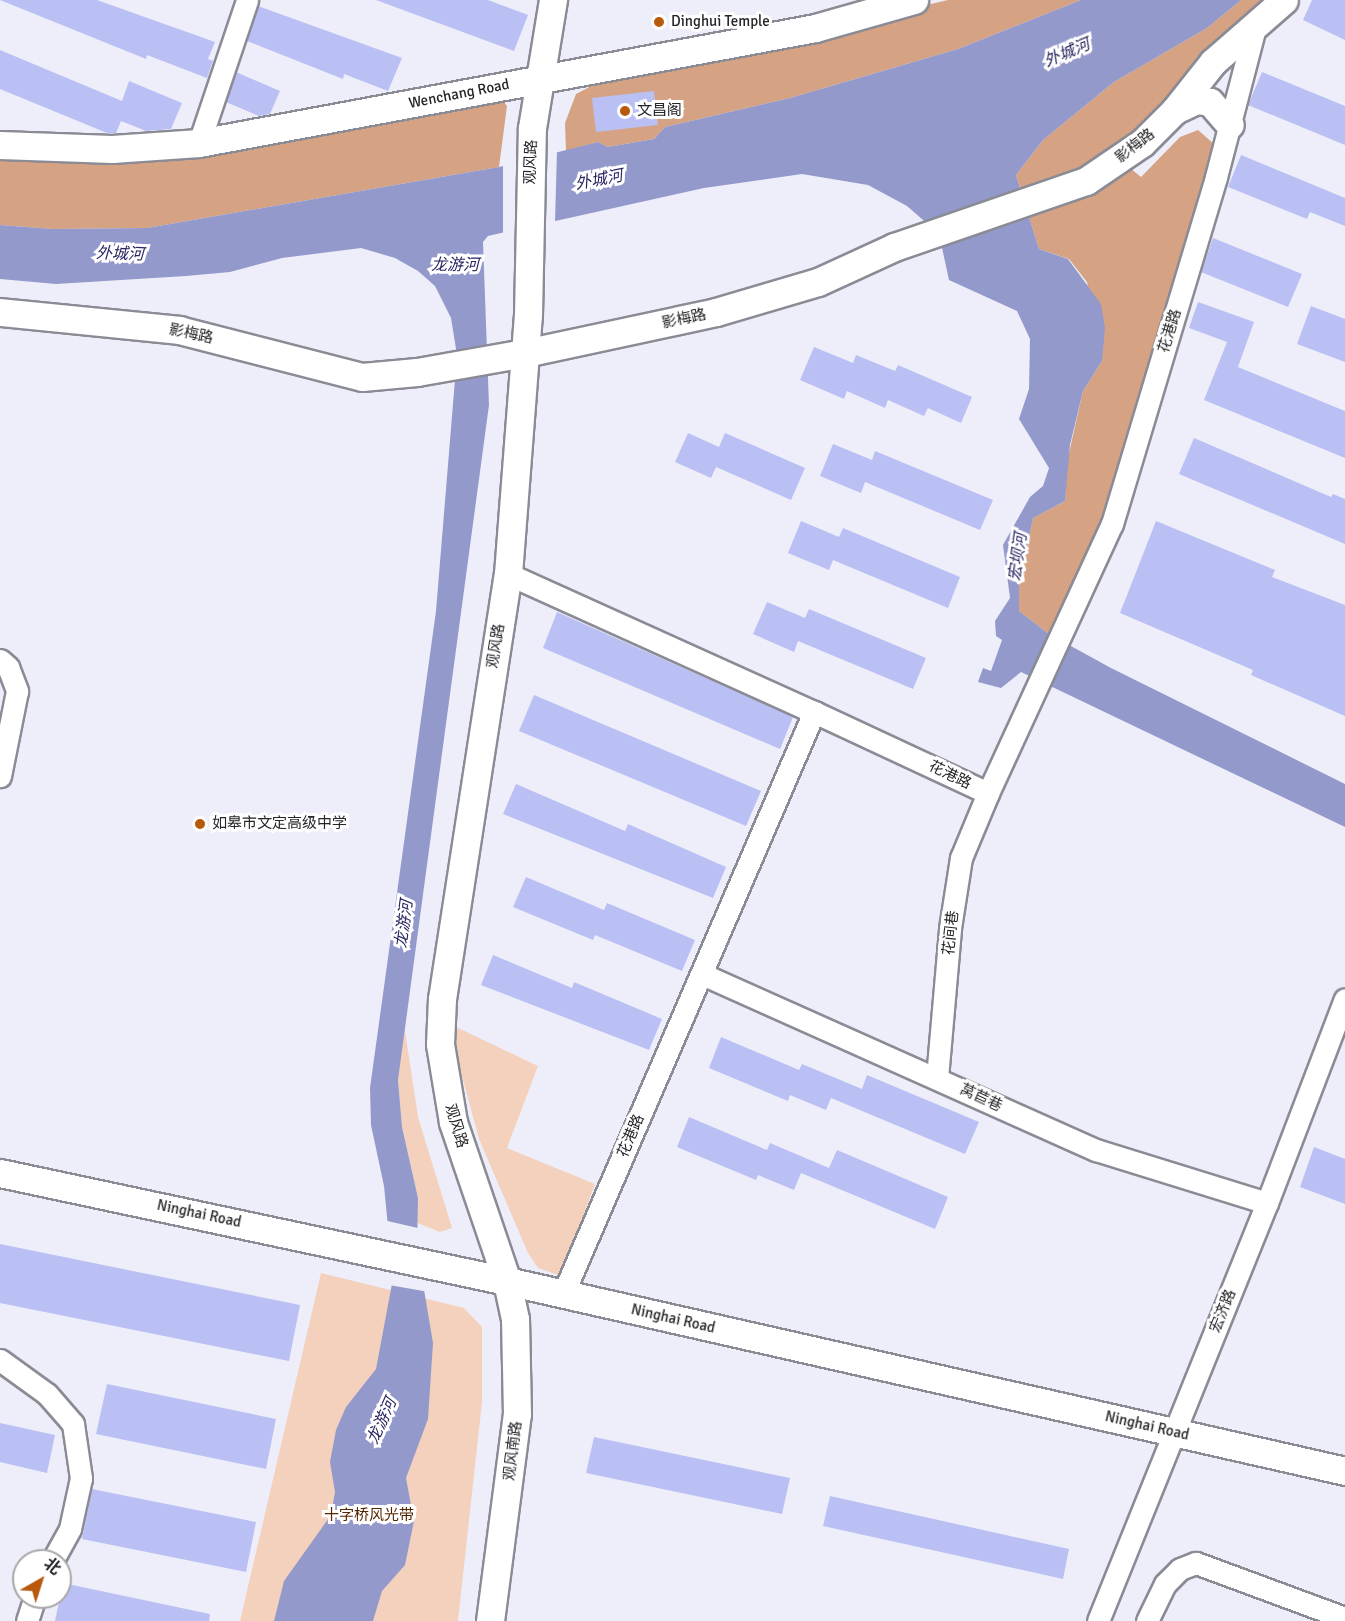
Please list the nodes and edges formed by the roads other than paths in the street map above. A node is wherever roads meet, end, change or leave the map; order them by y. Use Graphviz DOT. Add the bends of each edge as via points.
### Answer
graph roads {
  1 [pos="247,0"];
  2 [pos="553,0"];
  3 [pos="914,0"];
  4 [pos="1284,0"];
  5 [pos="1255,27"];
  6 [pos="538,79"];
  7 [pos="1175,110"];
  8 [pos="1230,125"];
  9 [pos="199,143"];
  10 [pos="0,144"];
  11 [pos="0,312"];
  12 [pos="525,353"];
  13 [pos="508,574"];
  14 [pos="0,660"];
  15 [pos="814,712"];
  16 [pos="0,776"];
  17 [pos="988,793"];
  18 [pos="702,974"];
  19 [pos="1345,999"];
  20 [pos="937,1078"];
  21 [pos="0,1173"];
  22 [pos="1267,1203"];
  23 [pos="507,1281"];
  24 [pos="563,1294"];
  25 [pos="0,1360"];
  26 [pos="1174,1432"];
  27 [pos="1345,1471"];
  28 [pos="58,1549"];
  29 [pos="1345,1618"];
  30 [pos="490,1621"];
  31 [pos="1098,1621"];
  32 [pos="1147,1621"];
  1 -- 9 [label="street"];
  2 -- 6 [label="street, 观风路"];
  3 -- 6 [label="street, Wenchang Road" via="815,28"];
  4 -- 5 [label="street, 影梅路"];
  5 -- 7 [label="street, 影梅路" via="1213,62"];
  5 -- 8 [label="street, 花港路"];
  6 -- 9 [label="street, Wenchang Road"];
  6 -- 12 [label="street, 观风路" via="532,128"];
  7 -- 8 [label="street" via="1196,100 1209,102"];
  7 -- 12 [label="street, 影梅路" via="1130,153 1086,181 894,247 818,282 716,312"];
  8 -- 17 [label="street, 花港路" via="1112,525"];
  9 -- 10 [label="street, Wenchang Road" via="112,149"];
  11 -- 12 [label="street, 影梅路" via="179,330 362,377 417,372"];
  12 -- 13 [label="street, 观风路"];
  13 -- 15 [label="street"];
  13 -- 23 [label="street, 观风路" via="445,978 440,1044 453,1122"];
  14 -- 16 [label="street" via="8,668 17,691"];
  15 -- 17 [label="street, 花港路"];
  15 -- 18 [label="street, 花港路"];
  17 -- 20 [label="street, 花间巷" via="961,858 950,928"];
  18 -- 20 [label="street, 莴苣巷"];
  18 -- 24 [label="street, 花港路"];
  19 -- 22 [label="street, 宏济路"];
  20 -- 22 [label="street, 莴苣巷" via="1096,1150"];
  21 -- 23 [label="street, Ninghai Road"];
  22 -- 26 [label="street, 宏济路"];
  23 -- 24 [label="street, Ninghai Road"];
  23 -- 30 [label="street, 观风南路" via="516,1330 518,1414"];
  24 -- 26 [label="street, Ninghai Road"];
  25 -- 28 [label="street" via="47,1394 73,1425 81,1478 69,1529"];
  26 -- 27 [label="street, Ninghai Road"];
  26 -- 31 [label="street, 宏济路"];
  29 -- 32 [label="street" via="1196,1563 1180,1569 1165,1584"];
}
